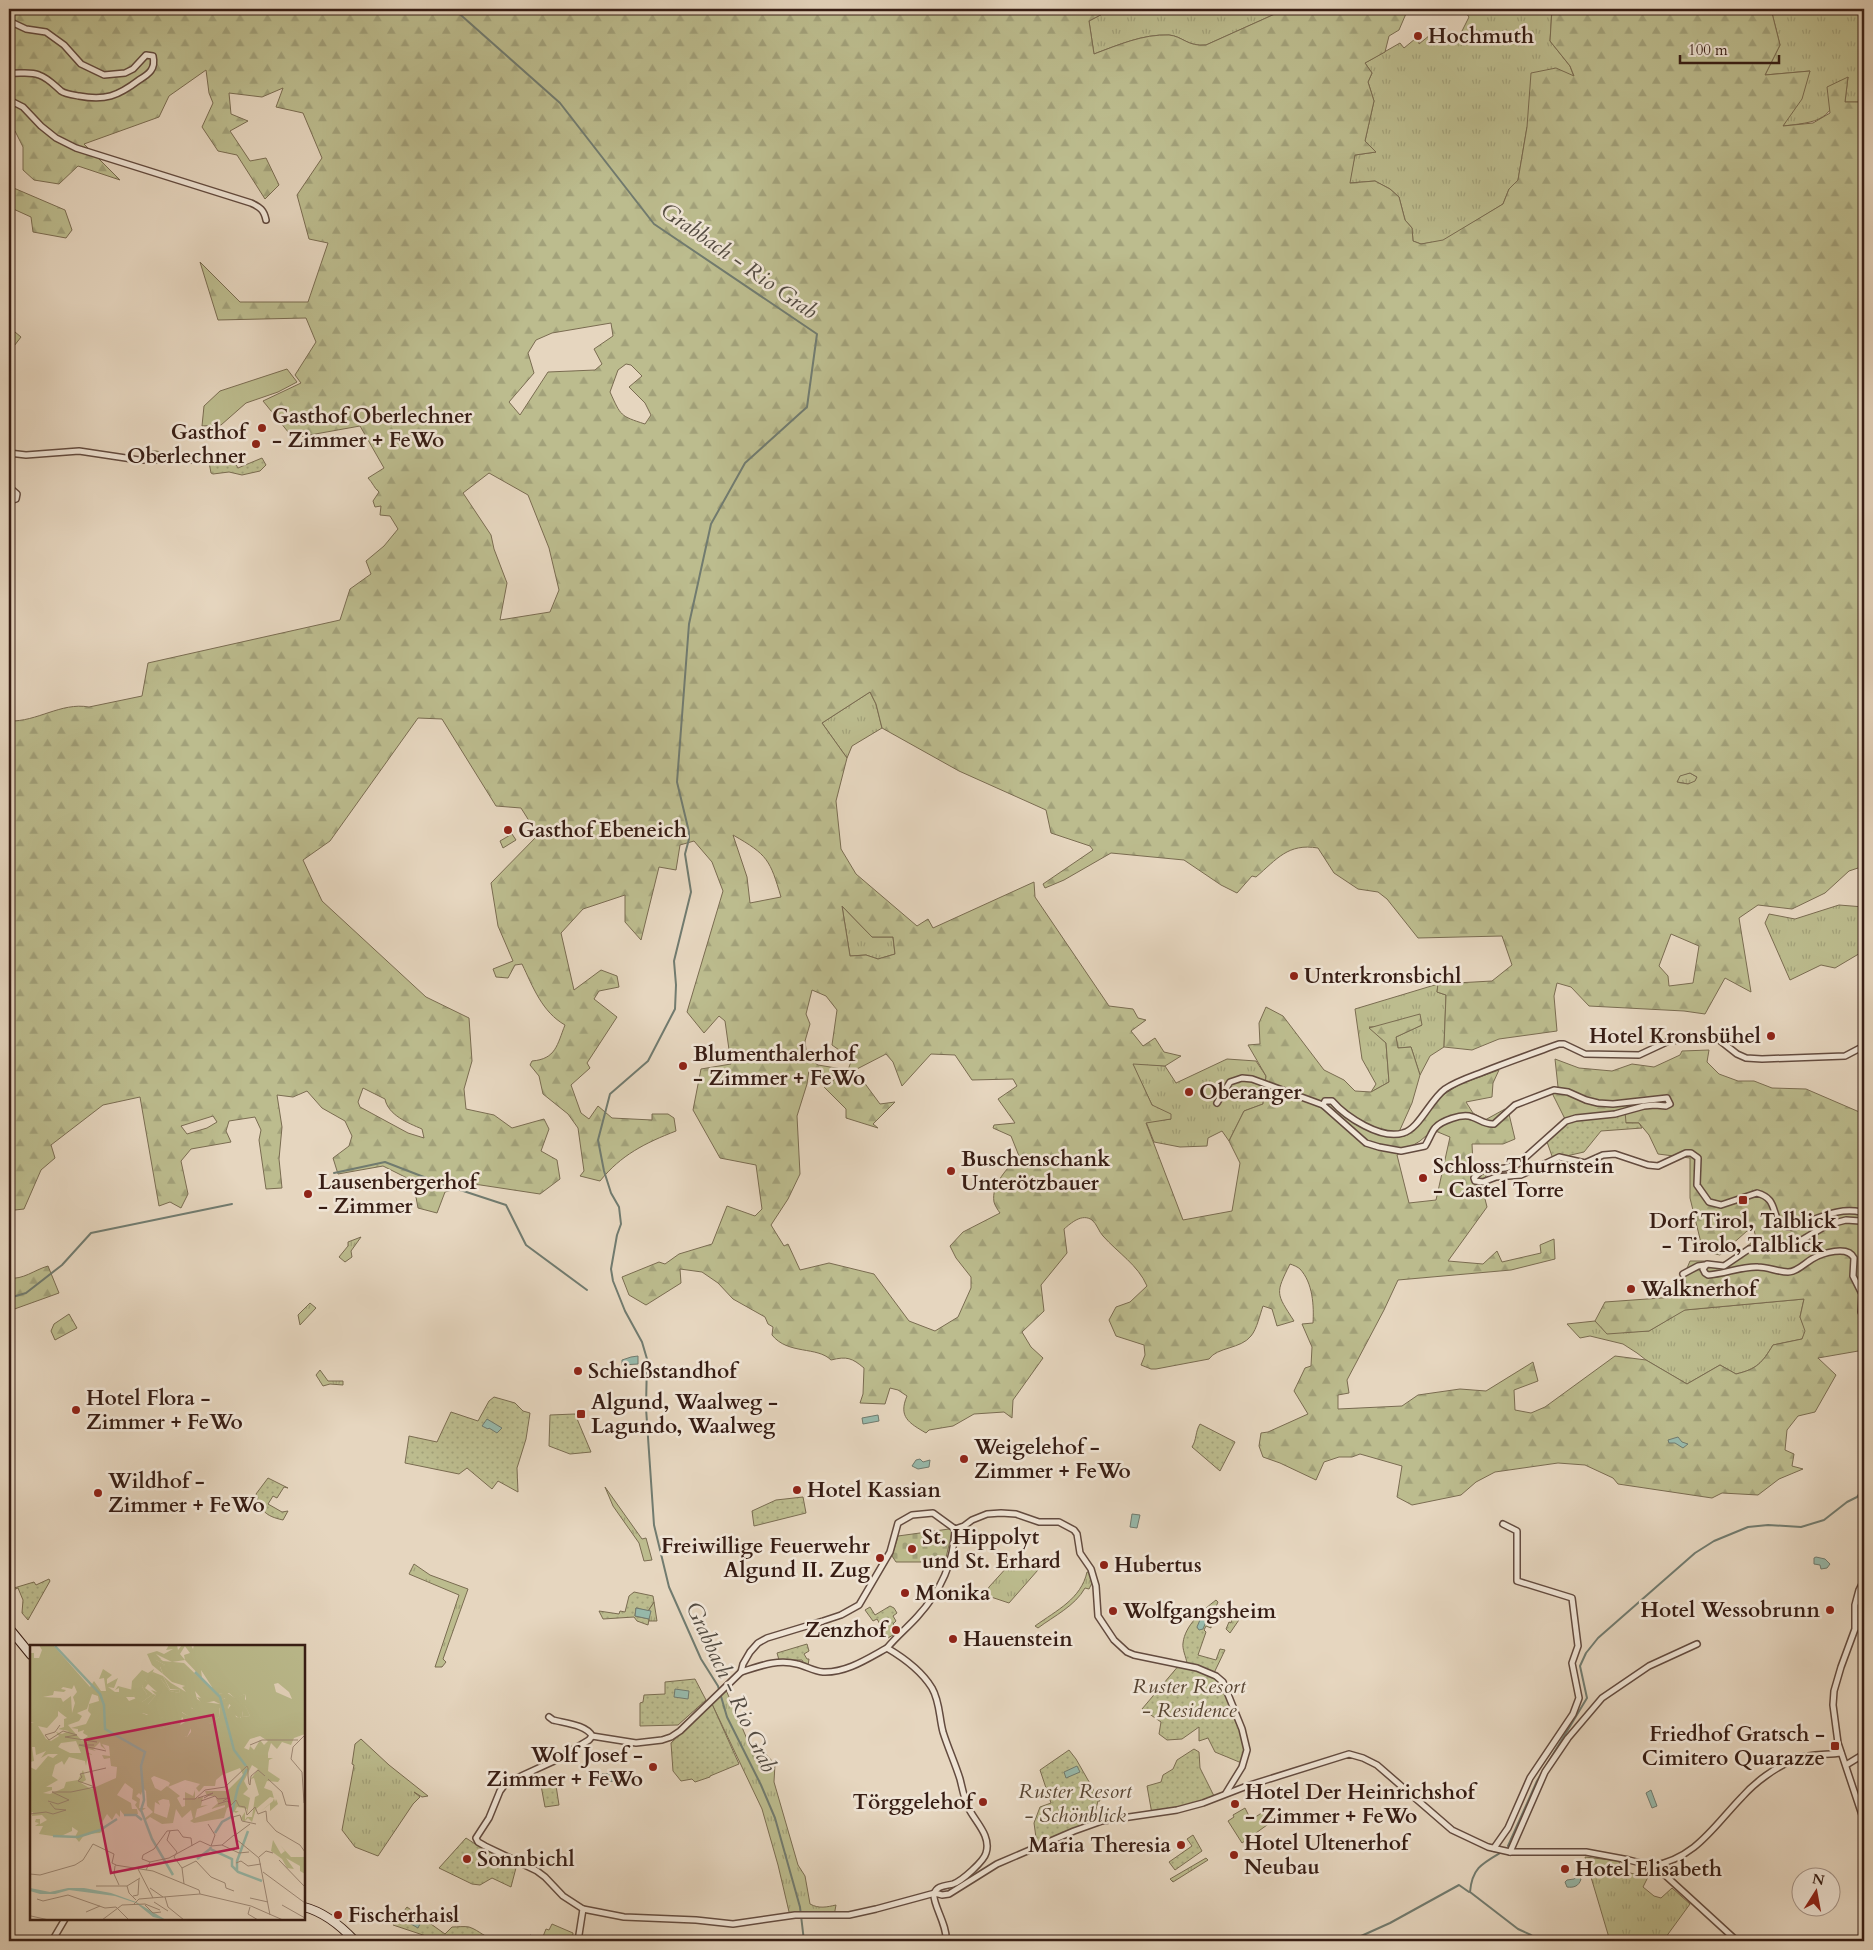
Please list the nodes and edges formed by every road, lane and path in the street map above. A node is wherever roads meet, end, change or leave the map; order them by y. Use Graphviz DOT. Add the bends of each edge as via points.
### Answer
graph roads {
  1 [pos="9,21"];
  2 [pos="9,73"];
  3 [pos="9,100"];
  4 [pos="266,220"];
  5 [pos="9,453"];
  6 [pos="213,460"];
  7 [pos="9,487"];
  8 [pos="9,501"];
  9 [pos="1864,1046"];
  10 [pos="1217,1103"];
  11 [pos="1322,1105"];
  12 [pos="1704,1265"];
  13 [pos="1683,1274"];
  14 [pos="1864,1318"];
  15 [pos="1503,1524"];
  16 [pos="955,1529"];
  17 [pos="1864,1580"];
  18 [pos="9,1628"];
  19 [pos="1697,1644"];
  20 [pos="887,1648"];
  21 [pos="30,1654"];
  22 [pos="741,1672"];
  23 [pos="549,1718"];
  24 [pos="592,1736"];
  25 [pos="1841,1753"];
  26 [pos="1864,1754"];
  27 [pos="1846,1765"];
  28 [pos="1226,1794"];
  29 [pos="1864,1822"];
  30 [pos="1494,1848"];
  31 [pos="1510,1852"];
  32 [pos="1652,1866"];
  33 [pos="935,1893"];
  34 [pos="305,1907"];
  35 [pos="584,1909"];
  36 [pos="64,1920"];
  37 [pos="52,1941"];
  38 [pos="355,1941"];
  39 [pos="578,1941"];
  40 [pos="946,1941"];
  41 [pos="1737,1941"];
  1 -- 2 [label="street" via="46,32 64,45 81,64 104,75 125,74 146,55 153,56 154,63 151,71 132,86 111,97 100,98 62,92 39,74"];
  3 -- 4 [label="street" via="22,107 56,138 76,148 258,206"];
  5 -- 6 [label="street" via="26,455 79,450 139,460"];
  7 -- 8 [label="street" via="17,494 16,499"];
  9 -- 11 [label="street" via="1845,1056 1762,1060 1746,1058 1708,1037 1669,1041 1639,1054 1585,1054 1559,1044 1455,1083 1438,1094 1413,1127 1400,1134 1371,1128 1342,1113 1332,1101"];
  10 -- 11 [label="street" via="1230,1082 1242,1078"];
  11 -- 12 [label="street" via="1366,1143 1401,1151 1425,1146 1435,1128 1449,1121 1470,1116 1494,1124 1515,1105 1554,1090 1613,1104 1664,1097 1670,1102 1666,1106 1644,1106 1566,1121 1518,1164 1481,1171 1475,1181 1521,1175 1559,1157 1585,1163 1615,1154 1658,1166 1691,1153 1698,1158 1697,1185 1709,1202 1726,1204 1761,1194 1773,1204 1779,1223 1788,1227 1837,1212 1862,1214 1860,1220 1827,1225 1787,1249 1756,1248 1724,1266"];
  12 -- 13 [label="street"];
  12 -- 14 [label="street" via="1708,1275 1757,1267 1788,1272 1823,1254 1849,1252 1854,1258 1853,1276 1862,1294"];
  15 -- 30 [label="street" via="1517,1531 1517,1581 1572,1598 1578,1646 1572,1663 1579,1698 1573,1714 1530,1778 1508,1828"];
  16 -- 20 [label="street" via="944,1581 917,1617"];
  16 -- 22 [label="street" via="930,1512 912,1515 898,1523 890,1552 859,1605 828,1619 762,1640 750,1652"];
  16 -- 28 [label="street" via="987,1514 1001,1513 1039,1522 1059,1522 1074,1530 1096,1586 1098,1616 1114,1640 1127,1652 1198,1669 1223,1682 1247,1750 1242,1767"];
  17 -- 25 [label="street" via="1855,1605 1855,1630 1834,1691 1834,1721"];
  18 -- 21 [label="main road"];
  19 -- 31 [label="street" via="1649,1666 1602,1698 1568,1738 1545,1772"];
  20 -- 22 [label="street" via="839,1670 823,1672 779,1662"];
  20 -- 33 [label="street" via="912,1665 932,1689 966,1804 981,1826 986,1842 986,1854 982,1860 962,1879 940,1887"];
  22 -- 24 [label="street" via="680,1731 662,1740 636,1743"];
  23 -- 24 [label="street" via="584,1728"];
  24 -- 35 [label="street" via="554,1761 503,1786 476,1840 537,1871 563,1896"];
  25 -- 27 [label="street"];
  25 -- 32 [label="street" via="1796,1759 1764,1778 1742,1796 1695,1848 1666,1863"];
  26 -- 27 [label="street"];
  27 -- 29 [label="street"];
  28 -- 30 [label="street" via="1352,1754 1377,1765 1452,1830"];
  28 -- 33 [label="street" via="1177,1810 1102,1821 997,1864 949,1894"];
  30 -- 31 [label="street"];
  31 -- 32 [label="street" via="1586,1852"];
  32 -- 41 [label="street"];
  33 -- 35 [label="street" via="849,1915 795,1915 733,1924 624,1917"];
  33 -- 40 [label="street" via="934,1900 946,1932"];
  34 -- 38 [label="main road" via="343,1928"];
  35 -- 39 [label="street"];
  36 -- 37 [label="street"];
}
